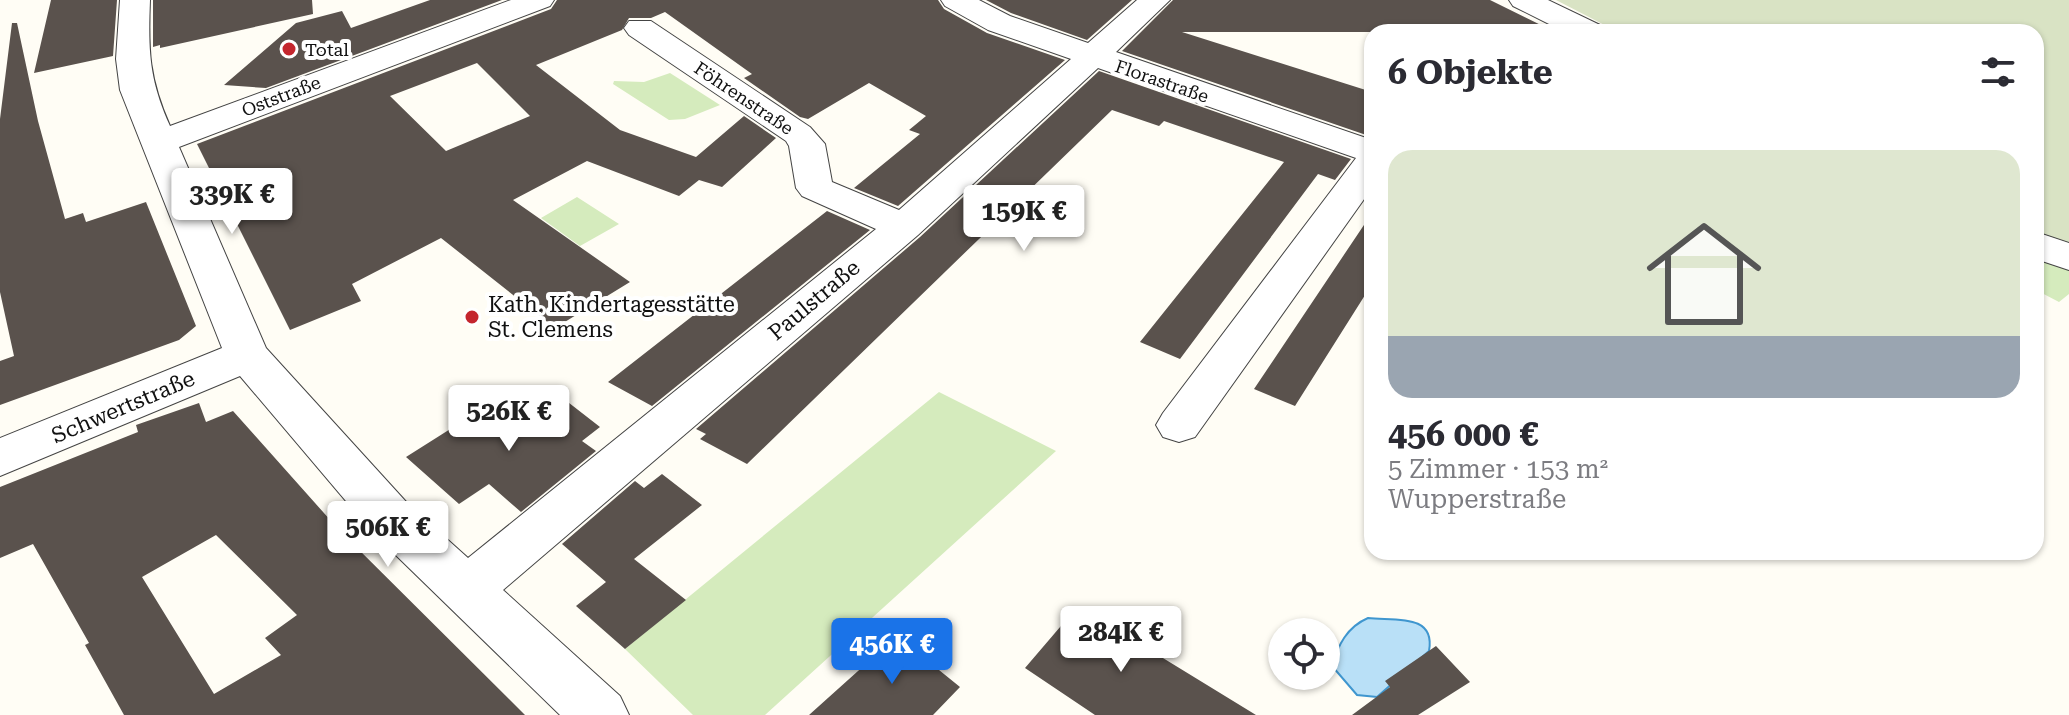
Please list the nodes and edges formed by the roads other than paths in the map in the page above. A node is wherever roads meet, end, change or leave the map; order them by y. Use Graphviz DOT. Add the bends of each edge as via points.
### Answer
graph roads {
  1 [pos="135,0"];
  2 [pos="539,0"];
  3 [pos="956,0"];
  4 [pos="1155,0"];
  5 [pos="1524,0"];
  6 [pos="1573,24"];
  7 [pos="640,28"];
  8 [pos="1091,57"];
  9 [pos="158,143"];
  10 [pos="1364,149"];
  11 [pos="1364,173"];
  12 [pos="904,226"];
  13 [pos="2044,248"];
  14 [pos="2069,257"];
  15 [pos="247,355"];
  16 [pos="1179,425"];
  17 [pos="0,458"];
  18 [pos="465,591"];
  19 [pos="600,715"];
  1 -- 9 [label="street" via="132,59 137,90"];
  2 -- 9 [label="street, Oststraße"];
  3 -- 8 [label="street, Florastraße" via="999,23"];
  4 -- 8 [label="street, Paulstraße"];
  5 -- 6 [label="street"];
  7 -- 12 [label="street, Föhrenstraße" via="798,134 807,144 815,188"];
  8 -- 10 [label="street, Florastraße"];
  8 -- 12 [label="street, Paulstraße"];
  9 -- 15 [label="street"];
  11 -- 16 [label="street"];
  12 -- 18 [label="street, Paulstraße"];
  13 -- 14 [label="street"];
  15 -- 17 [label="street, Schwertstraße"];
  15 -- 18 [label="street" via="354,479"];
  18 -- 19 [label="street"];
}
